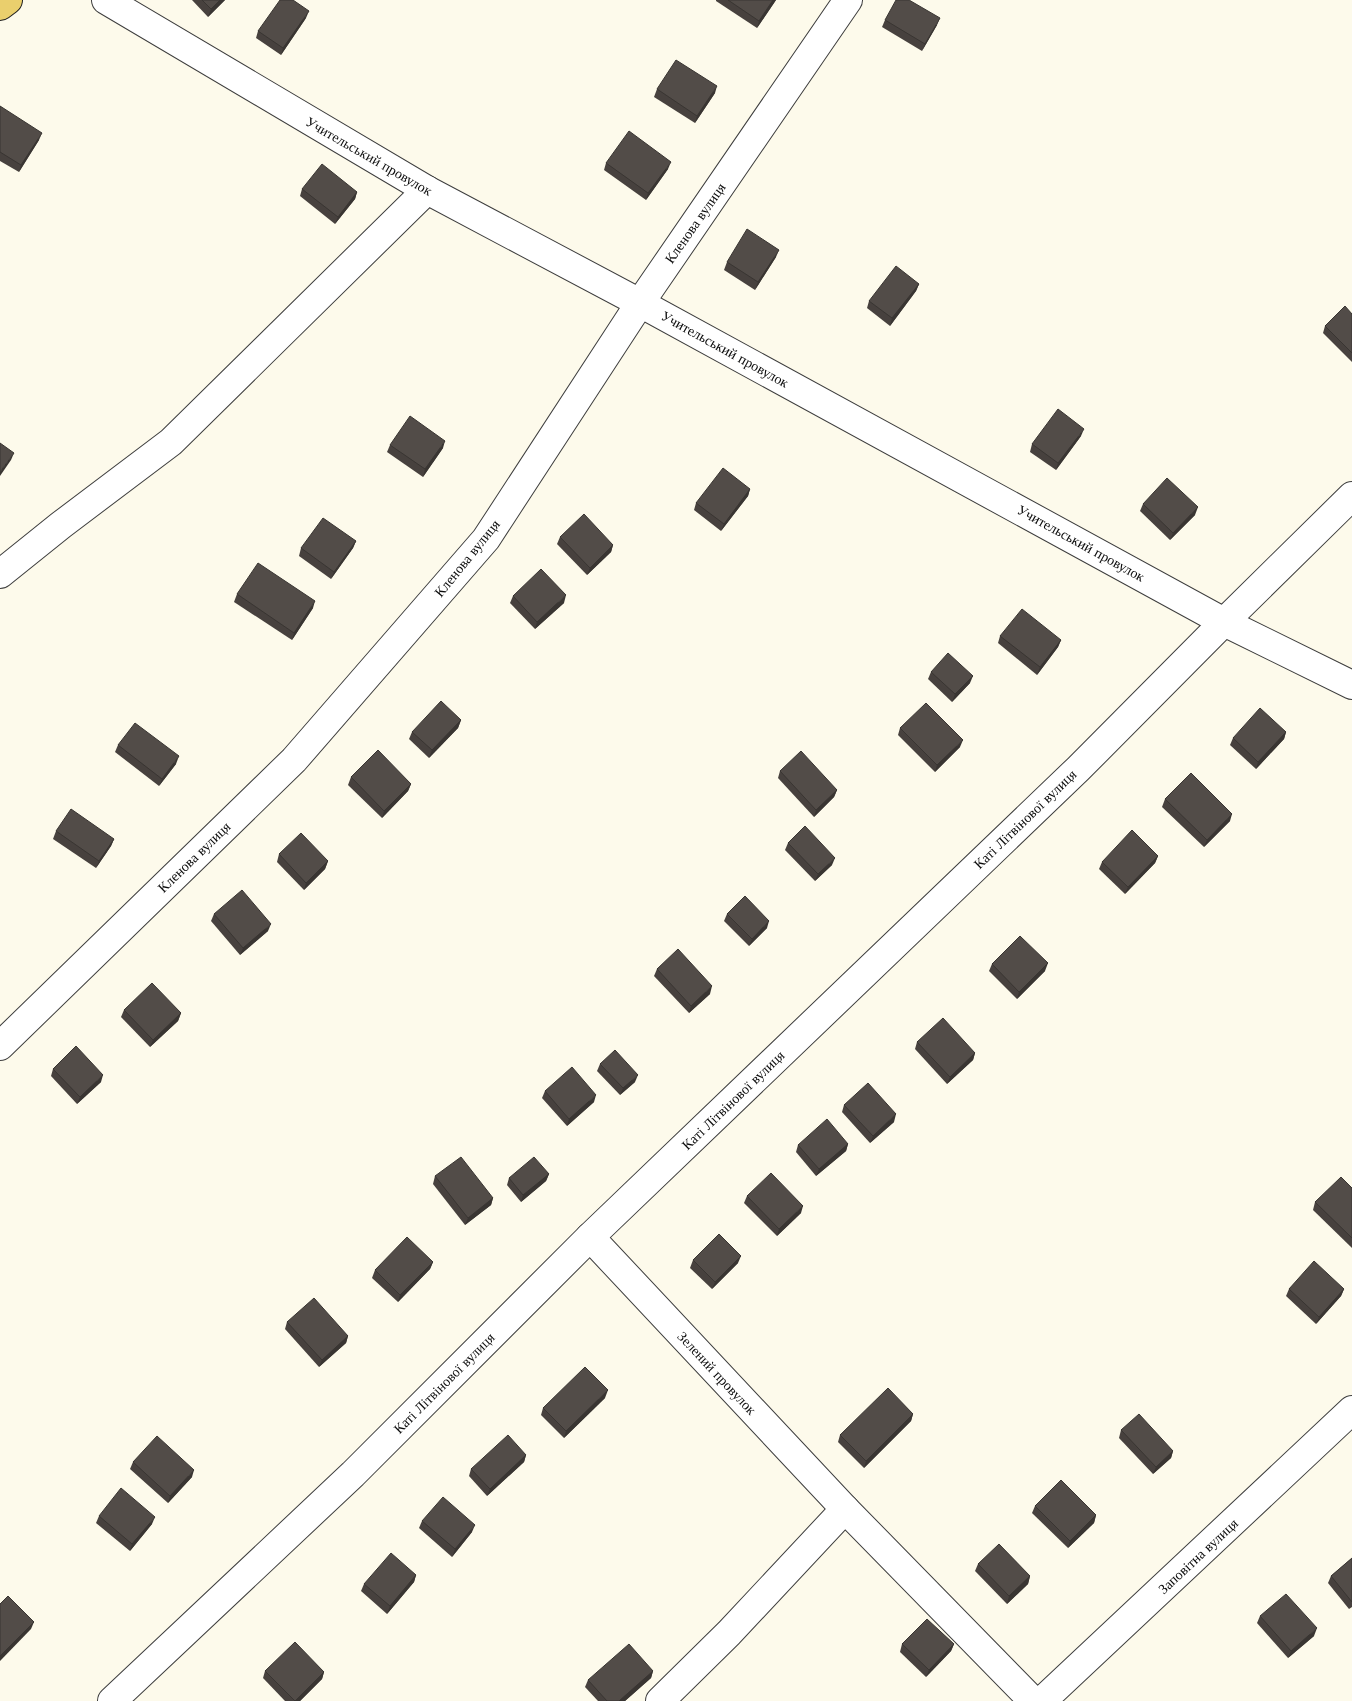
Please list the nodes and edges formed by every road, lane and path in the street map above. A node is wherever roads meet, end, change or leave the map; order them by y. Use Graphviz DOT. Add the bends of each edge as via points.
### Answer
graph roads {
  1 [pos="8,0"];
  2 [pos="106,0"];
  3 [pos="848,0"];
  4 [pos="0,6"];
  5 [pos="427,190"];
  6 [pos="640,303"];
  7 [pos="1352,496"];
  8 [pos="0,574"];
  9 [pos="1224,622"];
  10 [pos="1352,685"];
  11 [pos="0,1046"];
  12 [pos="590,1237"];
  13 [pos="1352,1410"];
  14 [pos="845,1509"];
  15 [pos="112,1701"];
  16 [pos="660,1701"];
  17 [pos="1033,1701"];
  18 [pos="1042,1701"];
  1 -- 4 [label="main road"];
  2 -- 5 [label="street, Учительський провулок"];
  3 -- 6 [label="street, Кленова вулиця"];
  5 -- 6 [label="street, Учительський провулок"];
  5 -- 8 [label="street" via="171,442"];
  6 -- 9 [label="street, Учительський провулок"];
  6 -- 11 [label="street, Кленова вулиця" via="486,539 294,760"];
  7 -- 9 [label="street, Каті Літвінової вулиця"];
  9 -- 10 [label="street, Учительський провулок"];
  9 -- 12 [label="street, Каті Літвінової вулиця" via="1078,769"];
  12 -- 14 [label="street, Зелений провулок"];
  12 -- 15 [label="street, Каті Літвінової вулиця" via="353,1474"];
  13 -- 18 [label="street, Заповітна вулиця"];
  14 -- 16 [label="street" via="729,1633"];
  14 -- 17 [label="street, Зелений провулок"];
}
